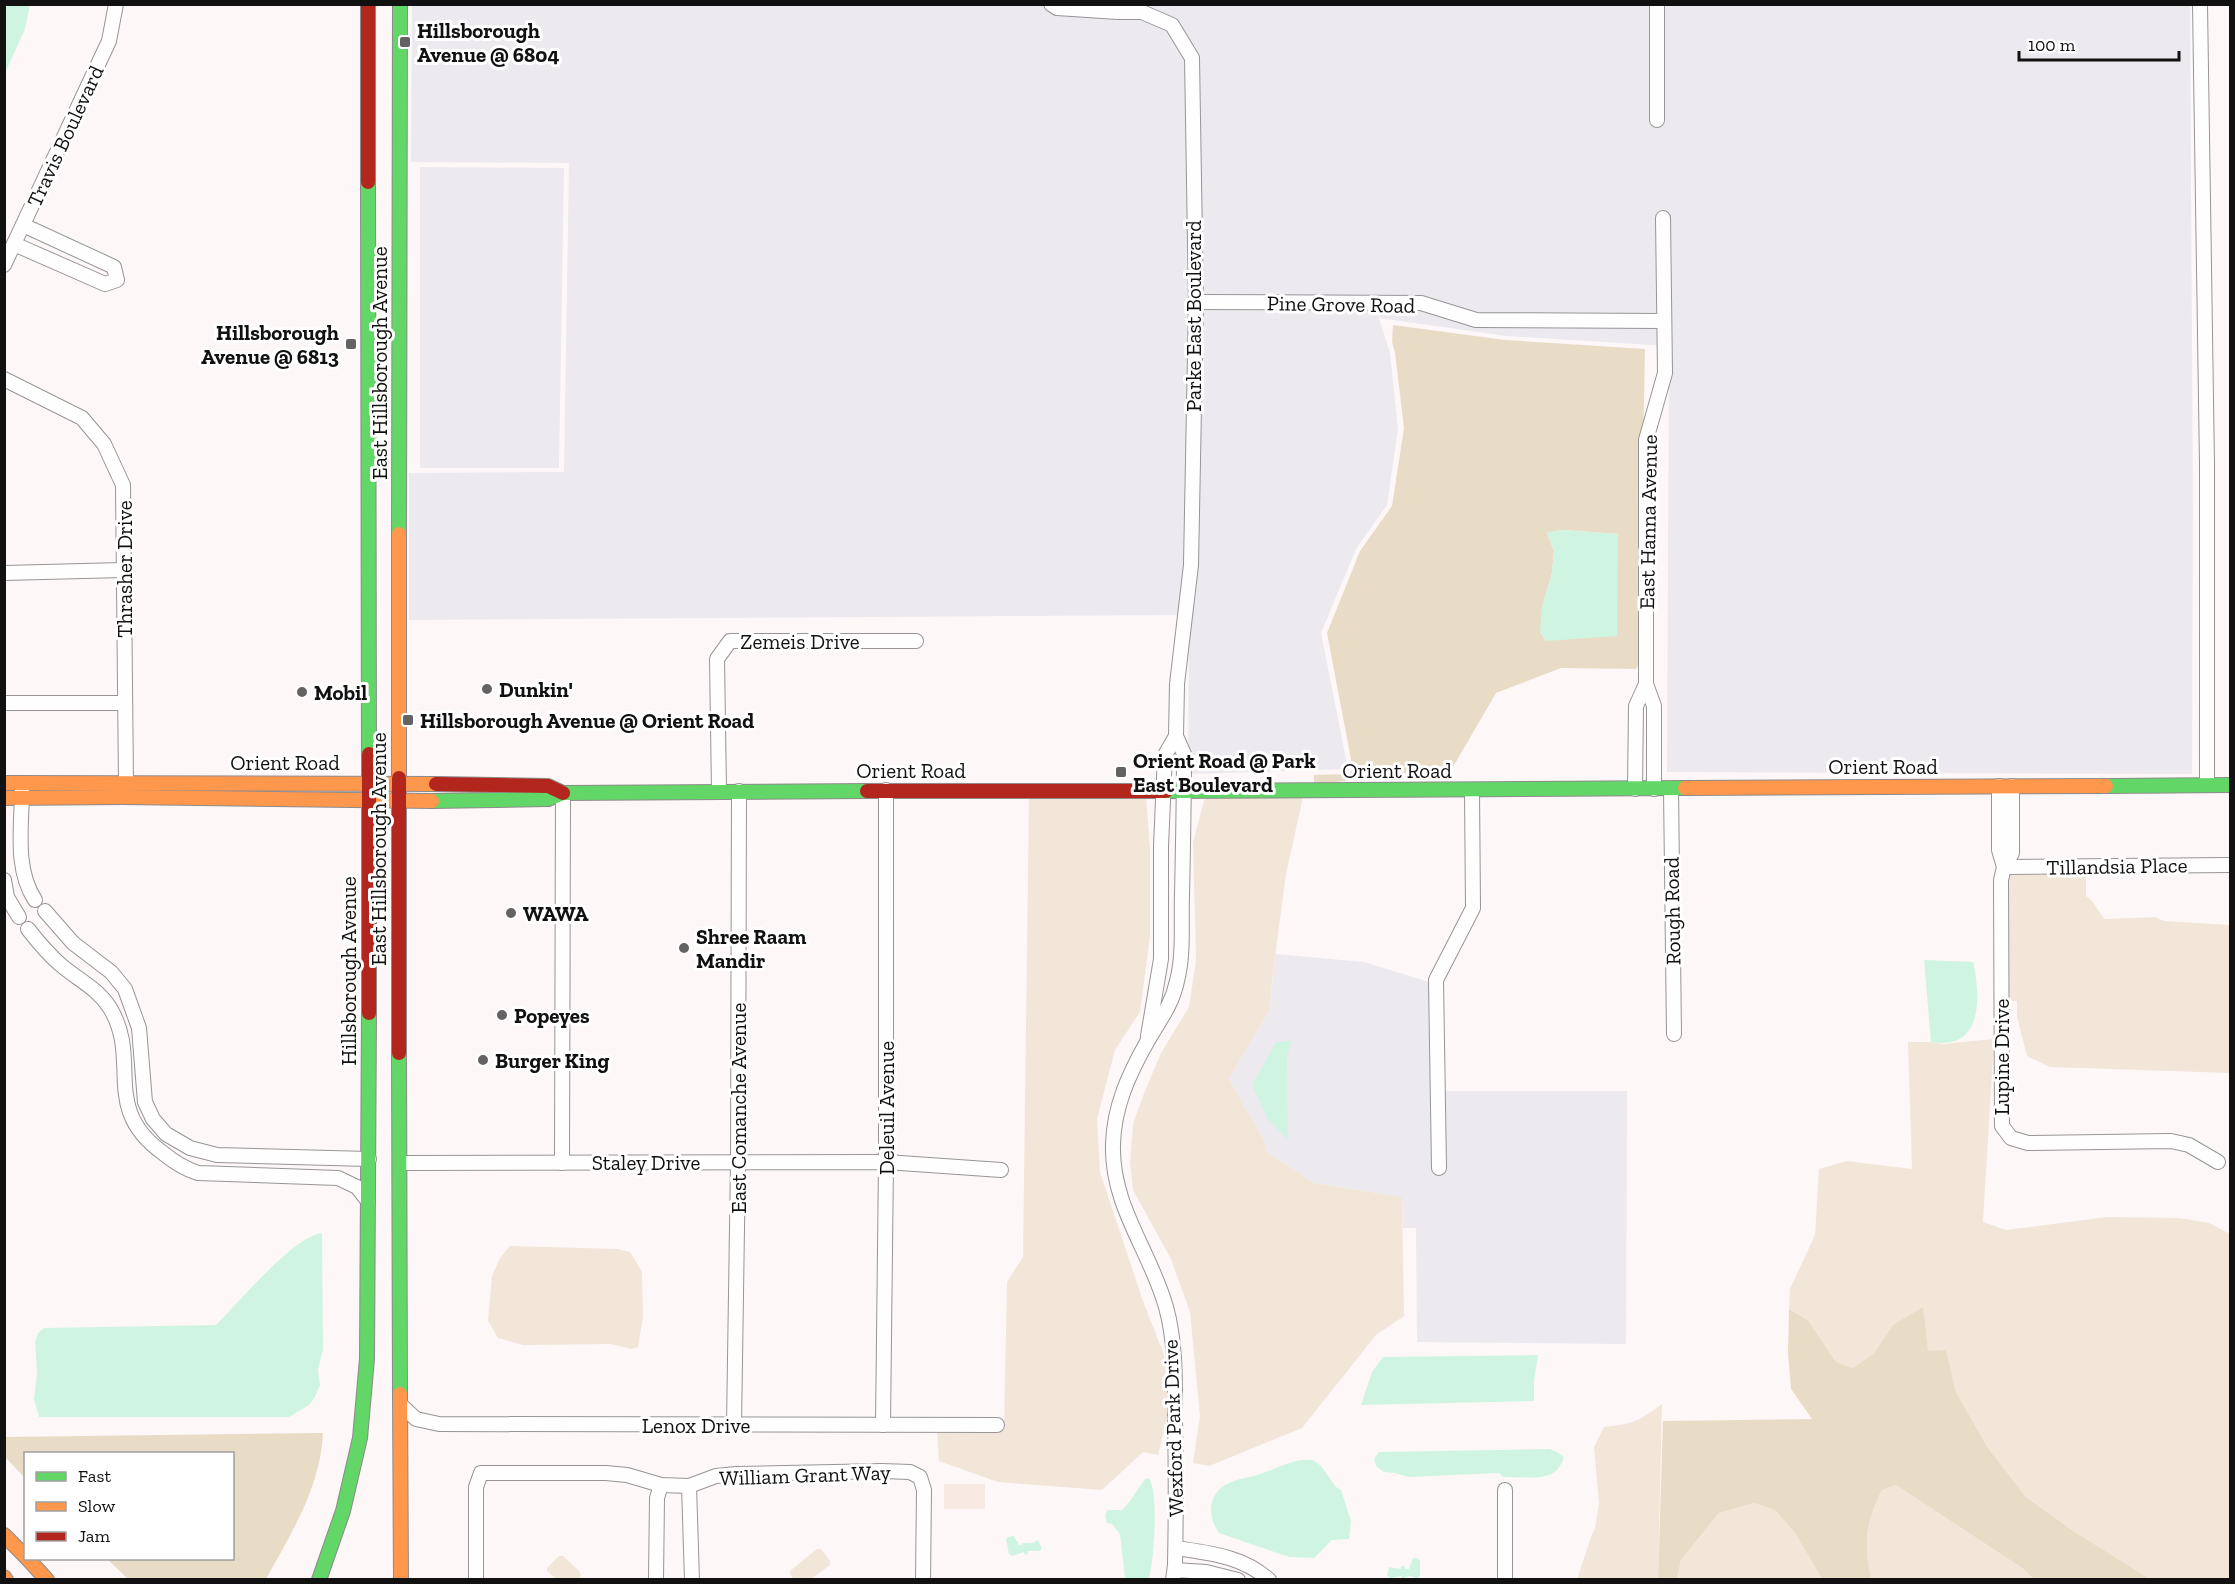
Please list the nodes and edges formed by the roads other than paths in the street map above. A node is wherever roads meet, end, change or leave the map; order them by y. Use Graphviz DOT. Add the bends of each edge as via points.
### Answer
graph roads {
  1 [pos="116,4"];
  2 [pos="368,4"];
  3 [pos="400,4"];
  4 [pos="1051,4"];
  5 [pos="1657,4"];
  6 [pos="2200,4"];
  7 [pos="1657,120"];
  8 [pos="384,152"];
  9 [pos="1663,218"];
  10 [pos="23,225"];
  11 [pos="14,244"];
  12 [pos="4,265"];
  13 [pos="1196,302"];
  14 [pos="1664,321"];
  15 [pos="384,377"];
  16 [pos="4,379"];
  17 [pos="123,570"];
  18 [pos="4,573"];
  19 [pos="916,641"];
  20 [pos="1646,684"];
  21 [pos="125,703"];
  22 [pos="4,704"];
  23 [pos="1176,736"];
  24 [pos="4,783"];
  25 [pos="21,783"];
  26 [pos="369,783"];
  27 [pos="399,783"];
  28 [pos="126,784"];
  29 [pos="2207,785"];
  30 [pos="2230,785"];
  31 [pos="2005,786"];
  32 [pos="1635,789"];
  33 [pos="1654,789"];
  34 [pos="1671,789"];
  35 [pos="886,790"];
  36 [pos="1472,790"];
  37 [pos="719,791"];
  38 [pos="739,791"];
  39 [pos="1163,792"];
  40 [pos="1184,792"];
  41 [pos="563,793"];
  42 [pos="4,798"];
  43 [pos="22,799"];
  44 [pos="369,802"];
  45 [pos="399,802"];
  46 [pos="2230,865"];
  47 [pos="2004,867"];
  48 [pos="4,880"];
  49 [pos="35,900"];
  50 [pos="45,911"];
  51 [pos="19,916"];
  52 [pos="28,929"];
  53 [pos="369,1022"];
  54 [pos="1674,1034"];
  55 [pos="1148,1041"];
  56 [pos="369,1159"];
  57 [pos="738,1162"];
  58 [pos="886,1162"];
  59 [pos="2218,1162"];
  60 [pos="400,1163"];
  61 [pos="562,1163"];
  62 [pos="1439,1168"];
  63 [pos="1001,1170"];
  64 [pos="369,1203"];
  65 [pos="400,1297"];
  66 [pos="401,1405"];
  67 [pos="734,1425"];
  68 [pos="883,1425"];
  69 [pos="998,1425"];
  70 [pos="660,1485"];
  71 [pos="689,1486"];
  72 [pos="1505,1491"];
  73 [pos="4,1535"];
  74 [pos="401,1536"];
  75 [pos="1176,1548"];
  76 [pos="24,1556"];
  77 [pos="28,1560"];
  78 [pos="1174,1575"];
  79 [pos="47,1580"];
  80 [pos="319,1580"];
  81 [pos="401,1580"];
  82 [pos="406,1580"];
  83 [pos="477,1580"];
  84 [pos="656,1580"];
  85 [pos="692,1580"];
  86 [pos="923,1580"];
  87 [pos="1238,1580"];
  88 [pos="1269,1580"];
  89 [pos="1505,1580"];
  1 -- 10 [label="street, Travis Boulevard" via="109,41"];
  2 -- 8 [label="main road, East Hillsborough Avenue"];
  3 -- 8 [label="main road, East Hillsborough Avenue"];
  4 -- 13 [label="street, Parke East Boulevard" via="1057,8 1142,12 1172,25 1192,58"];
  5 -- 7 [label="street"];
  6 -- 29 [label="street"];
  8 -- 15 [label="main road, East Hillsborough Avenue"];
  8 -- 15 [label="main road, East Hillsborough Avenue"];
  9 -- 14 [label="street, East Hanna Avenue"];
  10 -- 11 [label="street, Travis Boulevard"];
  10 -- 11 [label="street" via="114,267 117,280 105,284"];
  11 -- 12 [label="street, Travis Boulevard"];
  13 -- 14 [label="street, Pine Grove Road" via="1421,303 1476,320"];
  13 -- 23 [label="street, Parke East Boulevard" via="1191,565 1177,684"];
  14 -- 20 [label="street, East Hanna Avenue" via="1665,373 1646,440"];
  15 -- 26 [label="main road, East Hillsborough Avenue"];
  15 -- 27 [label="main road, East Hillsborough Avenue"];
  16 -- 17 [label="street, Thrasher Drive" via="82,418 104,444 123,485"];
  17 -- 18 [label="street"];
  17 -- 21 [label="street, Thrasher Drive"];
  19 -- 37 [label="street, Zemeis Drive" via="730,641 717,658"];
  20 -- 32 [label="street, East Hanna Avenue" via="1636,706"];
  20 -- 33 [label="street, East Hanna Avenue" via="1654,706"];
  21 -- 22 [label="street"];
  21 -- 28 [label="street, Thrasher Drive"];
  23 -- 39 [label="street, Parke East Boulevard" via="1166,755"];
  23 -- 40 [label="street, Parke East Boulevard" via="1184,754"];
  24 -- 25 [label="main road, Orient Road"];
  25 -- 28 [label="main road, Orient Road"];
  25 -- 43 [label="street"];
  26 -- 27 [label="main road, Orient Road"];
  26 -- 28 [label="main road, Orient Road"];
  26 -- 44 [label="main road, Hillsborough Avenue"];
  27 -- 41 [label="main road, Orient Road" via="548,786"];
  27 -- 45 [label="main road, East Hillsborough Avenue"];
  29 -- 30 [label="main road, Orient Road"];
  29 -- 31 [label="main road, Orient Road"];
  31 -- 34 [label="main road, Orient Road"];
  31 -- 47 [label="street, Lupine Drive" via="1999,850"];
  32 -- 33 [label="main road, Orient Road"];
  32 -- 36 [label="main road, Orient Road"];
  33 -- 34 [label="main road, Orient Road"];
  34 -- 54 [label="street, Rough Road"];
  35 -- 38 [label="main road, Orient Road"];
  35 -- 39 [label="main road, Orient Road"];
  35 -- 58 [label="street, Deleuil Avenue"];
  36 -- 40 [label="main road, Orient Road"];
  36 -- 62 [label="street" via="1473,908 1436,980"];
  37 -- 38 [label="main road, Orient Road"];
  37 -- 41 [label="main road, Orient Road"];
  38 -- 57 [label="street, East Comanche Avenue"];
  39 -- 40 [label="main road, Orient Road"];
  39 -- 55 [label="street, Wexford Park Drive" via="1161,958"];
  40 -- 55 [label="street, Wexford Park Drive" via="1178,980 1170,1007"];
  41 -- 45 [label="main road, Orient Road" via="548,799"];
  41 -- 61 [label="street"];
  42 -- 43 [label="main road, Orient Road"];
  43 -- 44 [label="main road, Orient Road"];
  43 -- 49 [label="street" via="21,861"];
  44 -- 45 [label="main road, Orient Road"];
  44 -- 53 [label="main road, Hillsborough Avenue"];
  45 -- 60 [label="main road, East Hillsborough Avenue"];
  46 -- 47 [label="street, Tillandsia Place"];
  47 -- 59 [label="street, Lupine Drive" via="2000,1117 2006,1132 2018,1142 2028,1143 2171,1141 2189,1145"];
  48 -- 51 [label="street" via="7,897"];
  50 -- 56 [label="street" via="73,943 111,972 125,989 139,1028 145,1102 166,1134 190,1148 217,1155"];
  52 -- 64 [label="street" via="62,966 93,988 112,1011 121,1034 126,1101 147,1141 187,1170 338,1178 357,1187"];
  53 -- 56 [label="main road, Hillsborough Avenue"];
  53 -- 60 [label="main road" via="379,1060 383,1141"];
  55 -- 75 [label="street, Wexford Park Drive" via="1125,1085 1115,1119 1113,1154 1118,1192 1154,1273 1166,1307 1172,1344"];
  56 -- 64 [label="main road, Hillsborough Avenue"];
  56 -- 65 [label="main road" via="384,1175 389,1191 392,1266"];
  57 -- 58 [label="street, Staley Drive"];
  57 -- 61 [label="street, Staley Drive"];
  57 -- 67 [label="street, East Comanche Avenue"];
  58 -- 63 [label="street, Staley Drive"];
  58 -- 68 [label="street, Deleuil Avenue"];
  60 -- 61 [label="street, Staley Drive"];
  60 -- 65 [label="main road, East Hillsborough Avenue"];
  64 -- 80 [label="main road, Hillsborough Avenue" via="367,1359 360,1438 343,1511"];
  65 -- 66 [label="main road, East Hillsborough Avenue"];
  66 -- 67 [label="street, Lenox Drive" via="416,1419 439,1424"];
  66 -- 74 [label="main road, East Hillsborough Avenue"];
  67 -- 68 [label="street, Lenox Drive"];
  68 -- 69 [label="street, Lenox Drive"];
  70 -- 71 [label="street, William Grant Way"];
  70 -- 83 [label="street, William Grant Way" via="606,1473 481,1473 476,1487"];
  70 -- 84 [label="street"];
  71 -- 85 [label="street"];
  71 -- 86 [label="street, William Grant Way" via="716,1476 736,1474 910,1472 920,1477 924,1490"];
  72 -- 89 [label="street"];
  73 -- 76 [label="main road"];
  74 -- 81 [label="main road"];
  74 -- 82 [label="main road"];
  75 -- 78 [label="street, Wexford Park Drive"];
  75 -- 88 [label="street" via="1239,1560"];
  77 -- 79 [label="main road"];
  78 -- 87 [label="street" via="1206,1572"];
}
